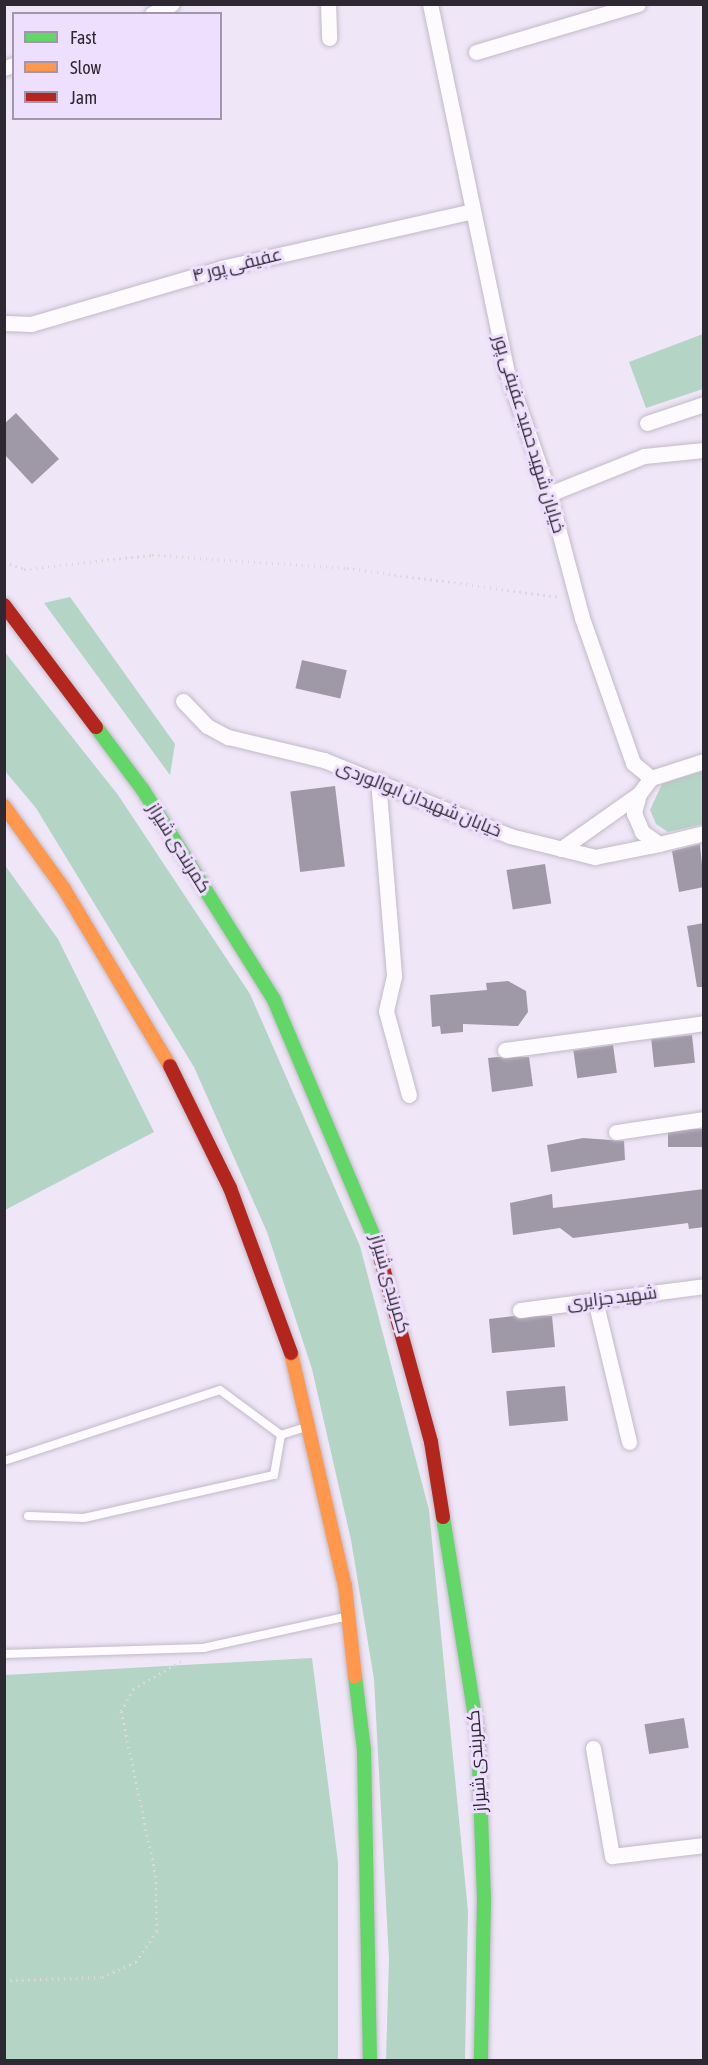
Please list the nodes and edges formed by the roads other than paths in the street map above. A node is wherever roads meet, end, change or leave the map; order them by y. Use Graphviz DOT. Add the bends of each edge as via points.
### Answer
graph roads {
  1 [pos="172,4"];
  2 [pos="328,4"];
  3 [pos="430,4"];
  4 [pos="638,4"];
  5 [pos="156,12"];
  6 [pos="329,38"];
  7 [pos="476,52"];
  8 [pos="472,211"];
  9 [pos="4,323"];
  10 [pos="704,404"];
  11 [pos="647,423"];
  12 [pos="704,450"];
  13 [pos="549,494"];
  14 [pos="4,605"];
  15 [pos="183,702"];
  16 [pos="704,761"];
  17 [pos="651,778"];
  18 [pos="378,780"];
  19 [pos="639,794"];
  20 [pos="4,806"];
  21 [pos="704,834"];
  22 [pos="659,844"];
  23 [pos="561,849"];
  24 [pos="704,1023"];
  25 [pos="505,1050"];
  26 [pos="409,1095"];
  27 [pos="704,1119"];
  28 [pos="616,1132"];
  29 [pos="704,1286"];
  30 [pos="595,1300"];
  31 [pos="520,1310"];
  32 [pos="310,1426"];
  33 [pos="281,1435"];
  34 [pos="629,1442"];
  35 [pos="4,1461"];
  36 [pos="28,1516"];
  37 [pos="349,1616"];
  38 [pos="4,1653"];
  39 [pos="593,1748"];
  40 [pos="704,1845"];
  41 [pos="370,2061"];
  42 [pos="481,2061"];
  1 -- 5 [label="street"];
  2 -- 6 [label="street"];
  3 -- 8 [label="street, خیابان شهید حمید عفیفی پور"];
  4 -- 7 [label="street"];
  8 -- 9 [label="street, عفیفی پور ۴" via="222,268 31,324"];
  8 -- 13 [label="street, خیابان شهید حمید عفیفی پور" via="507,372"];
  10 -- 11 [label="street"];
  12 -- 13 [label="street" via="644,456"];
  13 -- 17 [label="street, خیابان شهید حمید عفیفی پور" via="577,599 633,763"];
  14 -- 42 [label="highway, کمربندی شیراز" via="143,790 274,1000 388,1271 431,1442 478,1735 484,1899"];
  15 -- 18 [label="street, خیابان شهیدان ابوالوردی" via="207,726 228,737"];
  16 -- 17 [label="street"];
  17 -- 19 [label="street"];
  18 -- 23 [label="street, خیابان شهیدان ابوالوردی" via="477,824"];
  18 -- 26 [label="street" via="394,976 386,1011"];
  19 -- 22 [label="street" via="634,813 642,832"];
  19 -- 23 [label="street"];
  20 -- 32 [label="highway" via="112,967 164,1054 230,1188 289,1342"];
  21 -- 22 [label="street, خیابان شهیدان ابوالوردی"];
  22 -- 23 [label="street, خیابان شهیدان ابوالوردی" via="595,857"];
  24 -- 25 [label="street"];
  27 -- 28 [label="street"];
  29 -- 30 [label="street, شهید جزایری"];
  30 -- 31 [label="street, شهید جزایری"];
  30 -- 34 [label="street"];
  32 -- 33 [label="lane"];
  32 -- 37 [label="highway"];
  33 -- 35 [label="lane" via="220,1390"];
  33 -- 36 [label="lane" via="274,1475 84,1518"];
  37 -- 38 [label="lane" via="203,1648"];
  37 -- 41 [label="highway" via="364,1750"];
  39 -- 40 [label="street" via="612,1856"];
}
